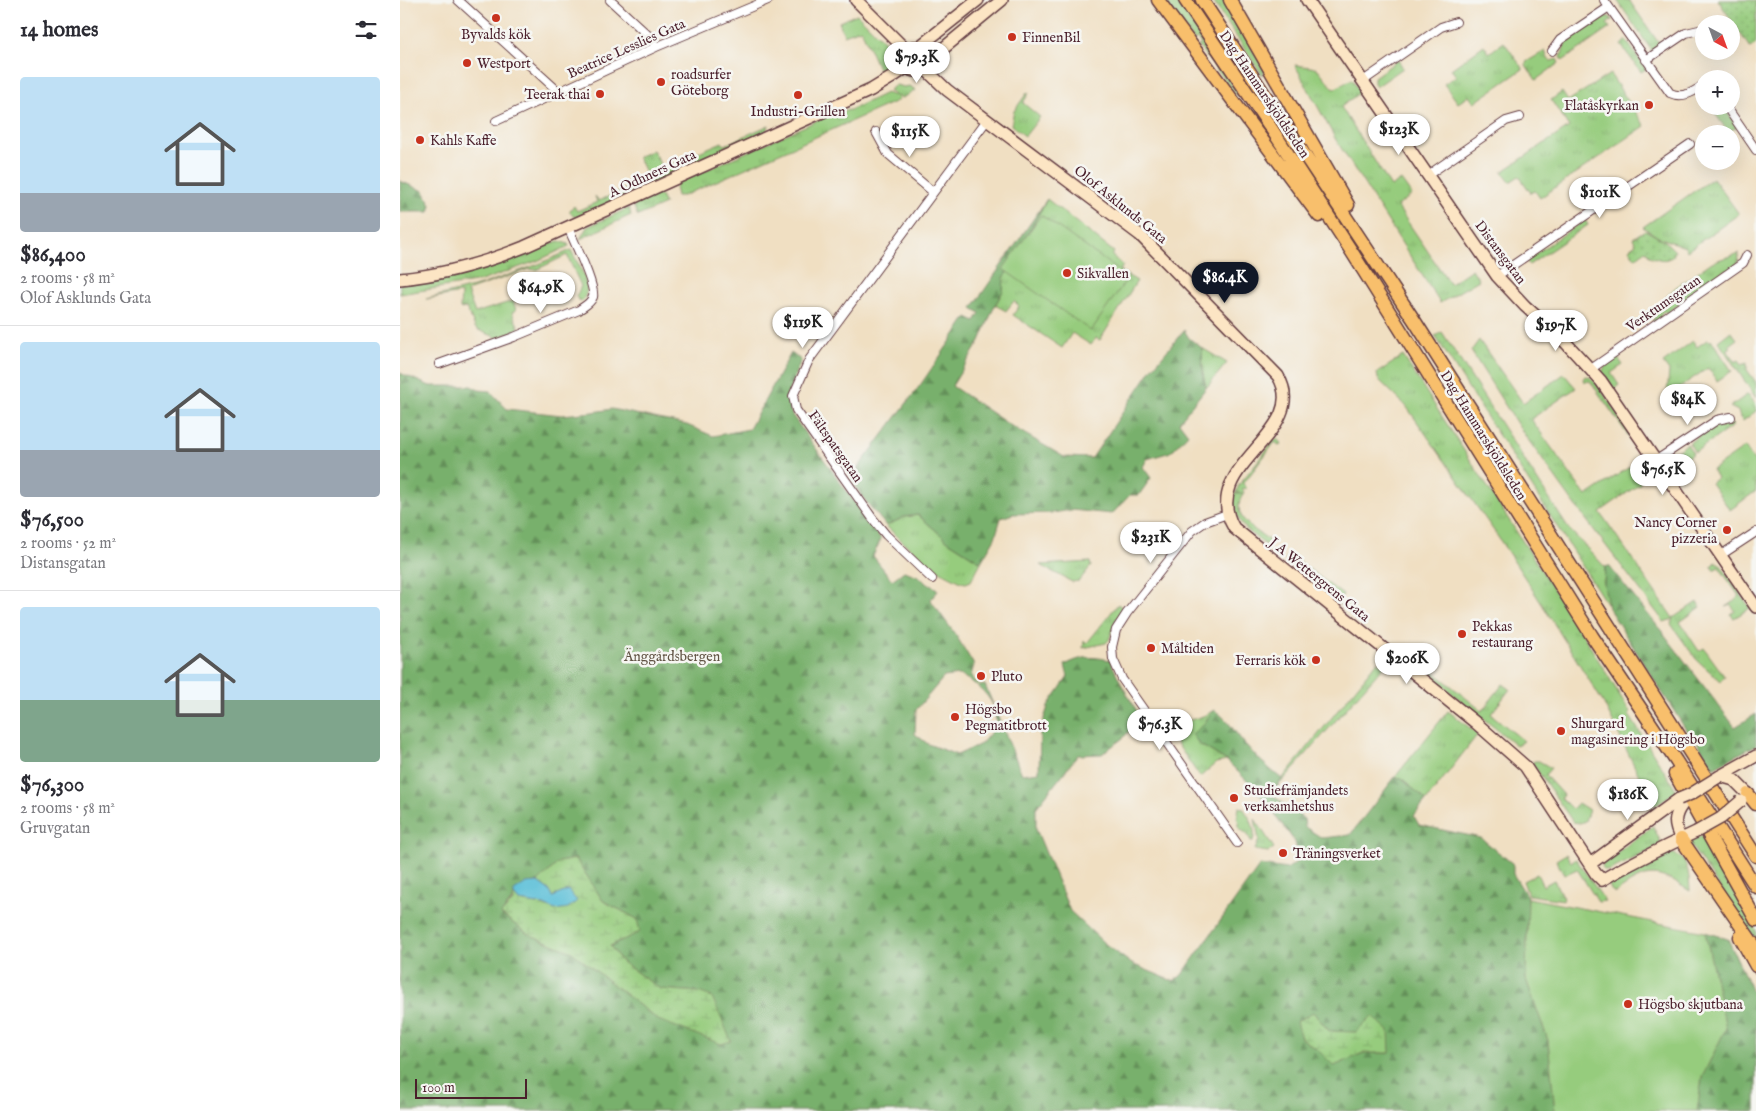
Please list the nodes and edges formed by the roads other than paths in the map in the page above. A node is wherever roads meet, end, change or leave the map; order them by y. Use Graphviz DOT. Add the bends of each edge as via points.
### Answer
graph roads {
  1 [pos="458,0"];
  2 [pos="610,0"];
  3 [pos="768,0"];
  4 [pos="856,0"];
  5 [pos="978,0"];
  6 [pos="1002,0"];
  7 [pos="1158,0"];
  8 [pos="1185,0"];
  9 [pos="1202,0"];
  10 [pos="1230,0"];
  11 [pos="1307,0"];
  12 [pos="1607,3"];
  13 [pos="1456,22"];
  14 [pos="1695,31"];
  15 [pos="656,47"];
  16 [pos="919,47"];
  17 [pos="907,51"];
  18 [pos="1552,51"];
  19 [pos="1646,60"];
  20 [pos="926,64"];
  21 [pos="907,66"];
  22 [pos="1363,81"];
  23 [pos="1695,91"];
  24 [pos="559,92"];
  25 [pos="1732,115"];
  26 [pos="1520,117"];
  27 [pos="987,120"];
  28 [pos="496,121"];
  29 [pos="876,132"];
  30 [pos="1690,144"];
  31 [pos="1756,150"];
  32 [pos="1428,175"];
  33 [pos="933,192"];
  34 [pos="568,228"];
  35 [pos="1747,255"];
  36 [pos="1497,276"];
  37 [pos="400,279"];
  38 [pos="1414,320"];
  39 [pos="1405,335"];
  40 [pos="440,364"];
  41 [pos="1591,369"];
  42 [pos="1731,417"];
  43 [pos="1655,461"];
  44 [pos="1227,514"];
  45 [pos="1756,532"];
  46 [pos="1721,555"];
  47 [pos="932,579"];
  48 [pos="1756,607"];
  49 [pos="1592,636"];
  50 [pos="1752,758"];
  51 [pos="1723,776"];
  52 [pos="1716,792"];
  53 [pos="1750,796"];
  54 [pos="1681,802"];
  55 [pos="1680,839"];
  56 [pos="1237,843"];
  57 [pos="1756,846"];
  58 [pos="1756,856"];
  59 [pos="1590,864"];
  60 [pos="1756,887"];
  61 [pos="1722,901"];
  62 [pos="1756,920"];
  63 [pos="1756,948"];
  64 [pos="1756,966"];
  1 -- 24 [label="street"];
  2 -- 15 [label="street" via="651,38"];
  3 -- 15 [label="street, Beatrice Lesslies Gata"];
  4 -- 17 [label="street"];
  5 -- 16 [label="street"];
  6 -- 20 [label="street"];
  7 -- 39 [label="main road"];
  8 -- 39 [label="main road, Dag Hammarskjöldsleden"];
  9 -- 38 [label="main road, Dag Hammarskjöldsleden"];
  10 -- 38 [label="main road"];
  11 -- 22 [label="street, Distansgatan"];
  12 -- 18 [label="street" via="1560,40"];
  12 -- 19 [label="street"];
  13 -- 22 [label="street" via="1441,27"];
  14 -- 19 [label="street"];
  15 -- 24 [label="street, Beatrice Lesslies Gata"];
  16 -- 17 [label="street"];
  16 -- 20 [label="street" via="927,54"];
  17 -- 21 [label="street" via="904,58"];
  19 -- 23 [label="street" via="1670,93 1689,95"];
  20 -- 21 [label="street" via="915,71"];
  20 -- 27 [label="street, Olof Asklunds Gata" via="940,84"];
  21 -- 34 [label="street, A Odhners Gata" via="871,90"];
  22 -- 32 [label="street, Distansgatan"];
  24 -- 28 [label="street, Beatrice Lesslies Gata"];
  25 -- 31 [label="street"];
  26 -- 32 [label="street" via="1506,121"];
  27 -- 33 [label="street, Fältspatsgatan"];
  27 -- 44 [label="street, Olof Asklunds Gata" via="1140,236 1281,381 1283,397 1278,420 1229,487 1225,503"];
  29 -- 33 [label="street" via="888,154"];
  30 -- 36 [label="street"];
  32 -- 36 [label="street, Distansgatan"];
  33 -- 47 [label="street, Fältspatsgatan" via="809,360 793,396 796,410 873,519"];
  34 -- 37 [label="street, A Odhners Gata" via="479,264"];
  34 -- 40 [label="street" via="593,286 592,299 588,304 514,337"];
  35 -- 41 [label="street, Verktumsgatan" via="1743,262"];
  36 -- 41 [label="street, Distansgatan"];
  38 -- 52 [label="main road, Dag Hammarskjöldsleden"];
  39 -- 49 [label="main road, Dag Hammarskjöldsleden"];
  41 -- 43 [label="street, Distansgatan"];
  42 -- 43 [label="street" via="1717,420"];
  43 -- 46 [label="street, Distansgatan"];
  44 -- 56 [label="street" via="1205,522 1179,545 1127,613 1116,630 1112,647 1113,659 1122,679"];
  44 -- 59 [label="street, J A Wettergrens Gata" via="1244,538 1514,755 1536,780"];
  45 -- 46 [label="street"];
  46 -- 48 [label="street, Distansgatan"];
  49 -- 60 [label="main road, Dag Hammarskjöldsleden"];
  49 -- 62 [label="main road" via="1670,765"];
  50 -- 51 [label="street"];
  51 -- 53 [label="street" via="1738,782"];
  51 -- 54 [label="street, bridge"];
  52 -- 57 [label="main road"];
  52 -- 58 [label="main road, Dag Hammarskjöldsleden"];
  53 -- 55 [label="street, bridge" via="1721,818"];
  54 -- 55 [label="street" via="1675,820"];
  54 -- 59 [label="street"];
  55 -- 59 [label="street, J A Wettergrens Gata" via="1602,880"];
  55 -- 61 [label="main road"];
  61 -- 63 [label="main road"];
  61 -- 64 [label="main road"];
}
